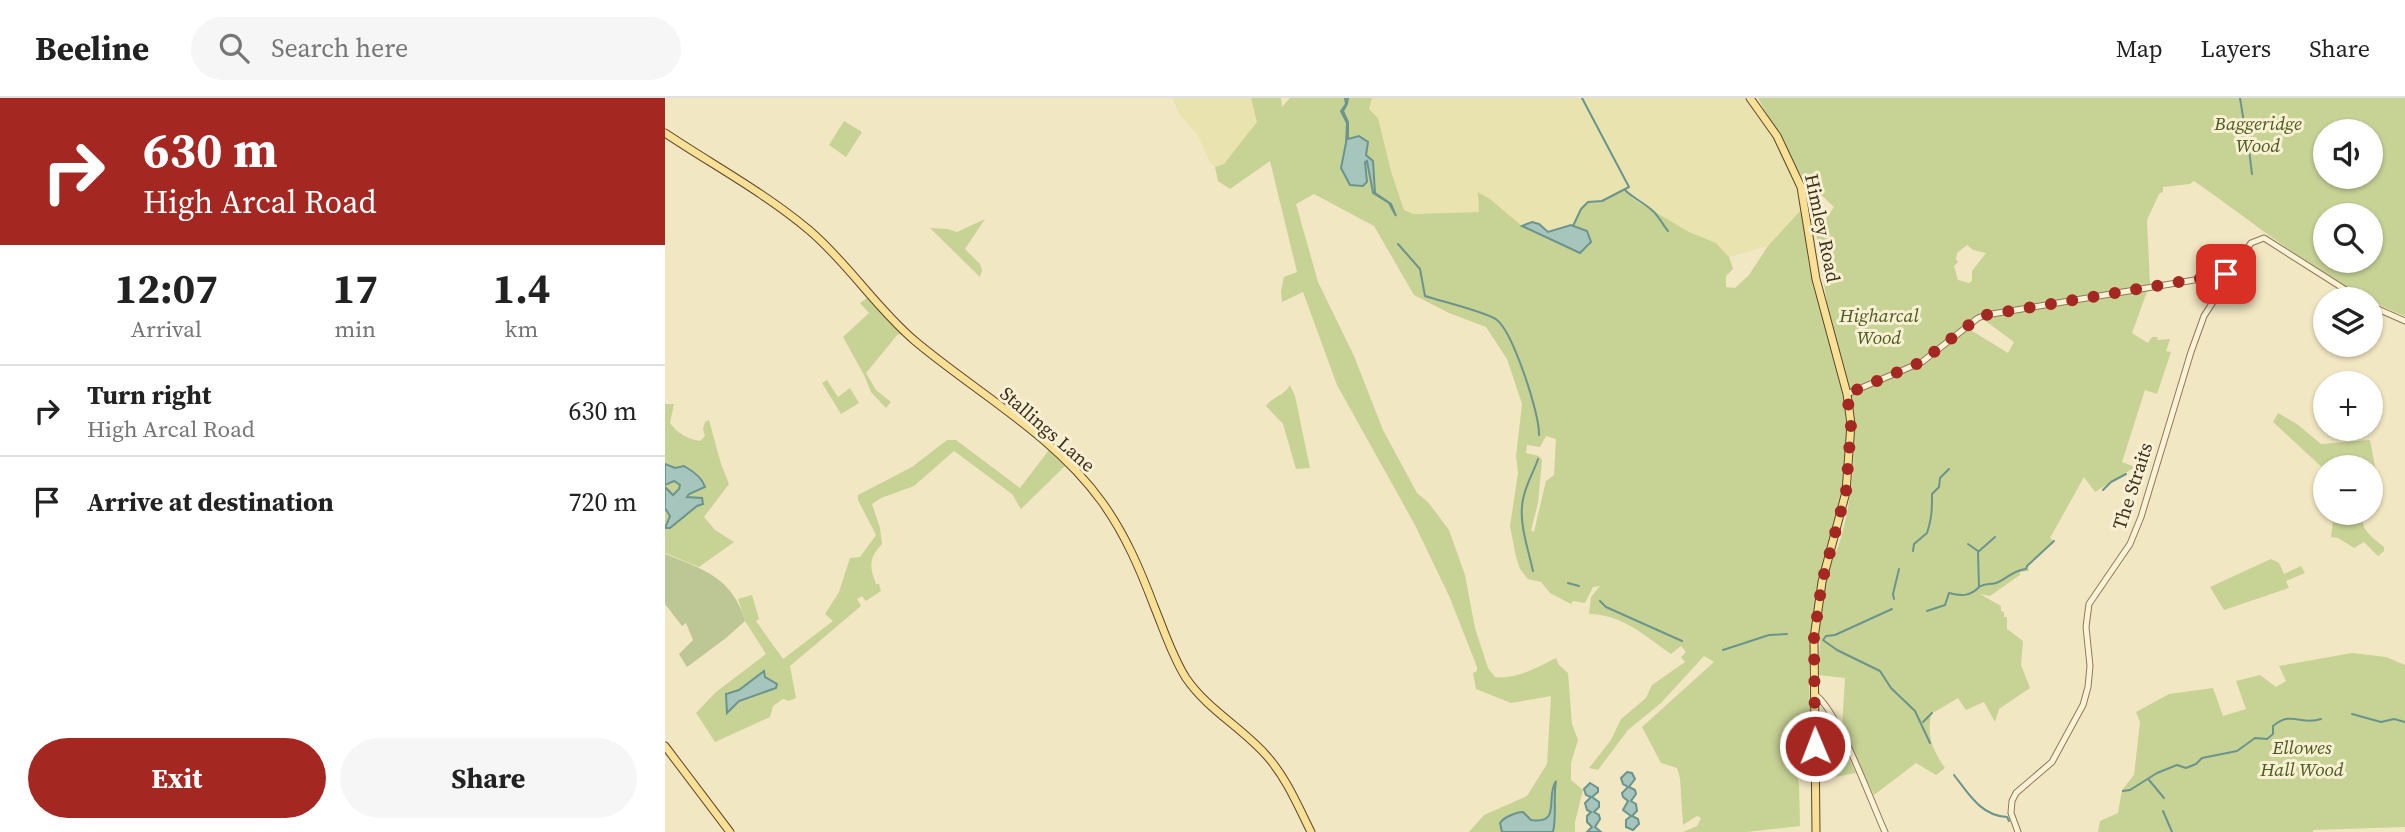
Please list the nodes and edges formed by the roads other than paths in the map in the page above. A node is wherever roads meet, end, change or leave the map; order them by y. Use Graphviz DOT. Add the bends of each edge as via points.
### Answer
graph roads {
  1 [pos="1750,98"];
  2 [pos="665,133"];
  3 [pos="2230,274"];
  4 [pos="2341,287"];
  5 [pos="2383,311"];
  6 [pos="2405,321"];
  7 [pos="1847,394"];
  8 [pos="1814,694"];
  9 [pos="665,746"];
  10 [pos="730,832"];
  11 [pos="1311,832"];
  12 [pos="1816,832"];
  13 [pos="1885,832"];
  14 [pos="2018,832"];
  1 -- 7 [label="main road, Himley Road" via="1777,136 1801,187 1817,279"];
  2 -- 11 [label="main road, Stallings Lane" via="809,230 899,328 1029,429 1082,477 1130,547 1187,680 1213,710 1267,755"];
  3 -- 4 [label="street, The Straits" via="2251,243 2264,238"];
  3 -- 7 [label="street" via="1986,315 1921,362"];
  3 -- 14 [label="street, The Straits" via="2199,328 2130,544 2089,604 2088,687 2083,705 2058,753 2012,802"];
  5 -- 6 [label="street"];
  7 -- 8 [label="main road, Himley Road" via="1851,425 1847,481 1822,582 1814,638"];
  8 -- 12 [label="main road, Himley Road"];
  8 -- 13 [label="street" via="1839,729"];
  9 -- 10 [label="main road"];
}
